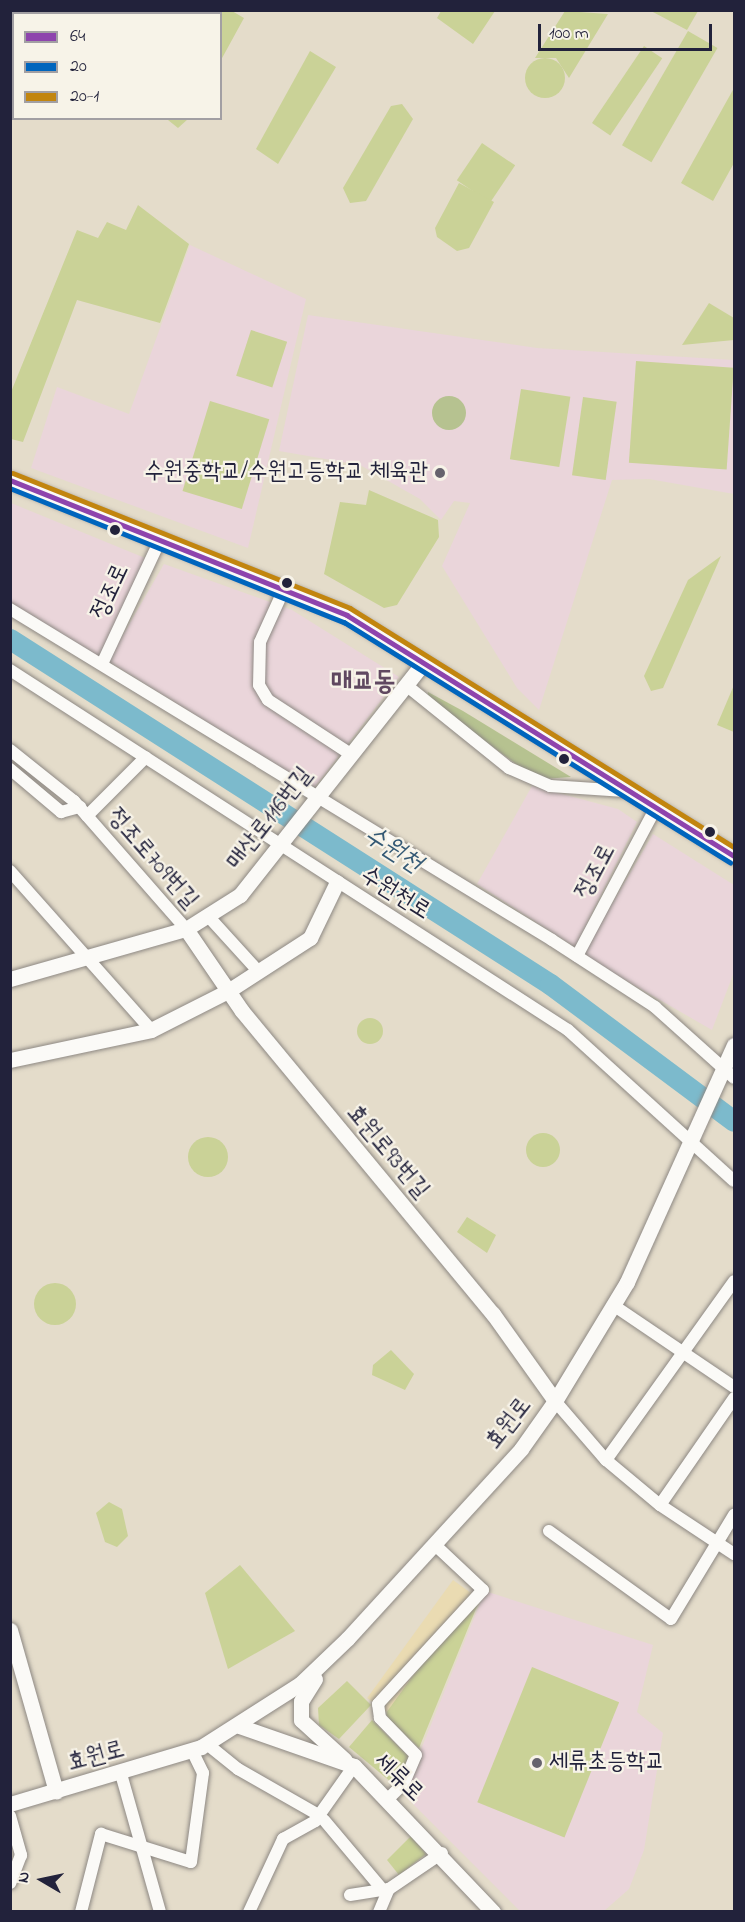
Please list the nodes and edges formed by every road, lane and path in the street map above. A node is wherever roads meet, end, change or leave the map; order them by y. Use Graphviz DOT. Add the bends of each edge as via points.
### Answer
graph roads {
  1 [pos="10,480"];
  2 [pos="161,538"];
  3 [pos="285,587"];
  4 [pos="10,609"];
  5 [pos="423,663"];
  6 [pos="102,664"];
  7 [pos="10,670"];
  8 [pos="406,685"];
  9 [pos="10,750"];
  10 [pos="349,753"];
  11 [pos="147,757"];
  12 [pos="10,769"];
  13 [pos="625,791"];
  14 [pos="314,799"];
  15 [pos="655,809"];
  16 [pos="83,811"];
  17 [pos="284,843"];
  18 [pos="735,856"];
  19 [pos="10,872"];
  20 [pos="337,882"];
  21 [pos="208,916"];
  22 [pos="186,929"];
  23 [pos="577,956"];
  24 [pos="89,958"];
  25 [pos="258,971"];
  26 [pos="10,979"];
  27 [pos="228,991"];
  28 [pos="151,1030"];
  29 [pos="735,1045"];
  30 [pos="10,1060"];
  31 [pos="727,1076"];
  32 [pos="697,1136"];
  33 [pos="735,1181"];
  34 [pos="735,1281"];
  35 [pos="613,1305"];
  36 [pos="684,1353"];
  37 [pos="735,1387"];
  38 [pos="735,1398"];
  39 [pos="555,1401"];
  40 [pos="606,1460"];
  41 [pos="660,1505"];
  42 [pos="735,1515"];
  43 [pos="549,1532"];
  44 [pos="717,1543"];
  45 [pos="434,1544"];
  46 [pos="735,1554"];
  47 [pos="10,1630"];
  48 [pos="326,1661"];
  49 [pos="239,1726"];
  50 [pos="207,1743"];
  51 [pos="192,1750"];
  52 [pos="350,1764"];
  53 [pos="121,1774"];
  54 [pos="56,1792"];
  55 [pos="388,1799"];
  56 [pos="10,1804"];
  57 [pos="10,1815"];
  58 [pos="141,1844"];
  59 [pos="442,1853"];
  60 [pos="10,1883"];
  61 [pos="385,1888"];
  62 [pos="350,1895"];
  63 [pos="81,1911"];
  64 [pos="160,1911"];
  65 [pos="249,1911"];
  66 [pos="379,1911"];
  67 [pos="493,1911"];
  1 -- 2 [label="street"];
  2 -- 3 [label="street"];
  2 -- 6 [label="street, 정조로"];
  3 -- 5 [label="street" via="347,615"];
  3 -- 10 [label="street" via="260,642 259,685 268,700"];
  4 -- 6 [label="street, 수원천로"];
  5 -- 8 [label="street, 매산로116번길"];
  5 -- 13 [label="street"];
  6 -- 14 [label="street, 수원천로"];
  7 -- 11 [label="street, 수원천로"];
  8 -- 10 [label="street, 매산로116번길"];
  8 -- 13 [label="street" via="509,768 550,786"];
  9 -- 16 [label="street, 정조로709번길"];
  10 -- 14 [label="street, 매산로116번길"];
  11 -- 16 [label="street, 정조로709번길"];
  11 -- 17 [label="street, 수원천로"];
  12 -- 16 [label="street, 정조로709번길" via="61,812"];
  13 -- 15 [label="street"];
  14 -- 17 [label="street, 매산로116번길"];
  14 -- 23 [label="street, 수원천로"];
  15 -- 18 [label="street"];
  15 -- 23 [label="street, 정조로"];
  16 -- 22 [label="street, 정조로709번길"];
  17 -- 20 [label="street, 수원천로"];
  17 -- 21 [label="street, 매산로116번길" via="240,895"];
  19 -- 24 [label="street"];
  20 -- 25 [label="street" via="310,938"];
  20 -- 32 [label="street, 수원천로" via="568,1030"];
  21 -- 22 [label="street, 매산로116번길"];
  21 -- 25 [label="street"];
  22 -- 24 [label="street, 매산로116번길"];
  22 -- 27 [label="street, 효원로93번길"];
  23 -- 31 [label="street, 수원천로" via="655,1007"];
  24 -- 26 [label="street, 매산로116번길"];
  24 -- 28 [label="street"];
  25 -- 27 [label="street"];
  27 -- 28 [label="street"];
  27 -- 39 [label="street, 효원로93번길" via="493,1314"];
  28 -- 30 [label="street"];
  29 -- 31 [label="street, 효원로"];
  31 -- 32 [label="street, 효원로"];
  32 -- 33 [label="street, 수원천로"];
  32 -- 35 [label="street, 효원로"];
  34 -- 36 [label="street"];
  35 -- 36 [label="street"];
  35 -- 39 [label="street, 효원로"];
  36 -- 37 [label="street"];
  36 -- 40 [label="street"];
  38 -- 41 [label="street"];
  39 -- 40 [label="street"];
  39 -- 45 [label="street, 효원로" via="521,1449"];
  40 -- 41 [label="street"];
  41 -- 44 [label="street"];
  42 -- 44 [label="street"];
  43 -- 44 [label="street" via="671,1619"];
  44 -- 46 [label="street"];
  45 -- 48 [label="street, 효원로"];
  45 -- 55 [label="street" via="483,1590 378,1704 380,1718 416,1755 404,1783"];
  47 -- 54 [label="street"];
  48 -- 49 [label="street, 효원로"];
  48 -- 52 [label="street" via="303,1696 300,1715"];
  49 -- 50 [label="street, 효원로"];
  49 -- 52 [label="street, 세류로"];
  50 -- 51 [label="street, 효원로"];
  50 -- 61 [label="street" via="237,1769 320,1817"];
  51 -- 53 [label="street, 효원로"];
  51 -- 58 [label="street" via="203,1773 191,1862"];
  52 -- 55 [label="street, 세류로"];
  52 -- 65 [label="street" via="315,1821 283,1839"];
  53 -- 54 [label="street, 효원로"];
  53 -- 58 [label="street"];
  54 -- 56 [label="street, 효원로"];
  55 -- 59 [label="street, 세류로"];
  57 -- 60 [label="street" via="21,1855"];
  58 -- 63 [label="street" via="101,1834"];
  58 -- 64 [label="street"];
  59 -- 61 [label="street"];
  59 -- 67 [label="street, 세류로"];
  61 -- 62 [label="street"];
  61 -- 66 [label="street"];
}
